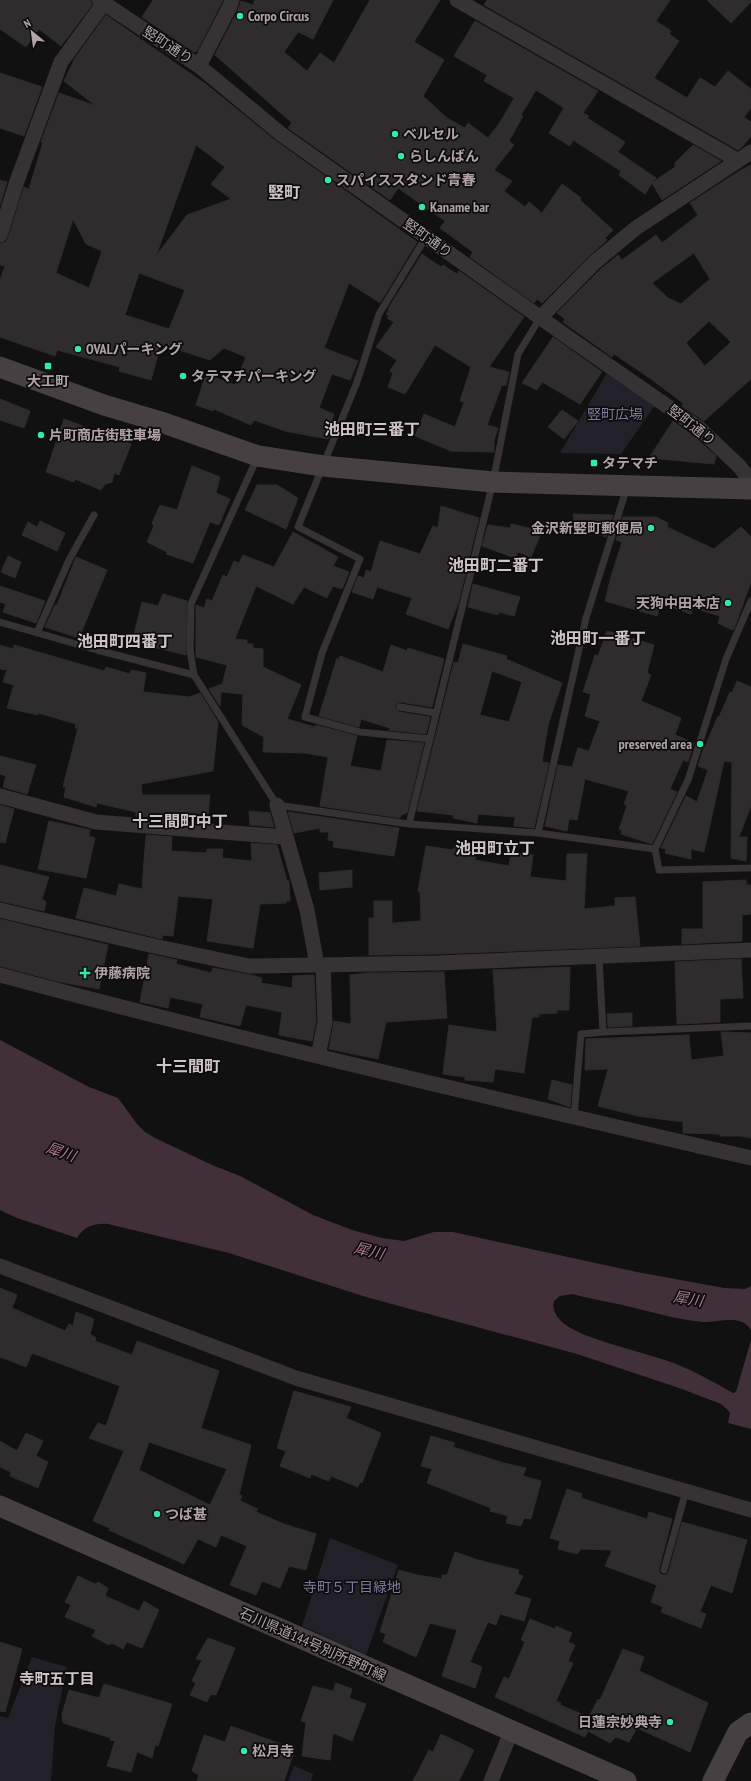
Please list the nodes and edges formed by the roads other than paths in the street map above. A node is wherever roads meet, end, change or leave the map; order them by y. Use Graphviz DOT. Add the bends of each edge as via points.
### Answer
graph roads {
  1 [pos="232,0"];
  2 [pos="457,0"];
  3 [pos="101,2"];
  4 [pos="200,66"];
  5 [pos="751,152"];
  6 [pos="737,160"];
  7 [pos="0,235"];
  8 [pos="426,237"];
  9 [pos="540,318"];
  10 [pos="0,367"];
  11 [pos="258,456"];
  12 [pos="323,466"];
  13 [pos="493,482"];
  14 [pos="751,482"];
  15 [pos="627,486"];
  16 [pos="751,489"];
  17 [pos="94,515"];
  18 [pos="751,601"];
  19 [pos="0,622"];
  20 [pos="36,633"];
  21 [pos="194,675"];
  22 [pos="400,707"];
  23 [pos="436,713"];
  24 [pos="430,739"];
  25 [pos="0,796"];
  26 [pos="277,804"];
  27 [pos="409,824"];
  28 [pos="538,833"];
  29 [pos="285,837"];
  30 [pos="655,849"];
  31 [pos="751,868"];
  32 [pos="0,910"];
  33 [pos="751,950"];
  34 [pos="599,957"];
  35 [pos="320,965"];
  36 [pos="0,975"];
  37 [pos="751,1026"];
  38 [pos="603,1032"];
  39 [pos="318,1056"];
  40 [pos="574,1117"];
  41 [pos="751,1158"];
  42 [pos="1,1268"];
  43 [pos="686,1491"];
  44 [pos="0,1506"];
  45 [pos="751,1510"];
  46 [pos="664,1570"];
  47 [pos="751,1723"];
  48 [pos="511,1732"];
  49 [pos="491,1781"];
  50 [pos="626,1781"];
  51 [pos="712,1781"];
  1 -- 4 [label="street"];
  2 -- 6 [label="street"];
  3 -- 4 [label="street, 竪町通り"];
  3 -- 7 [label="street" via="61,62 16,181"];
  4 -- 8 [label="street, 竪町通り" via="281,134"];
  5 -- 6 [label="street"];
  6 -- 9 [label="street" via="636,228 595,262"];
  8 -- 9 [label="street, 竪町通り"];
  8 -- 12 [label="lane" via="379,314"];
  9 -- 13 [label="lane" via="518,354"];
  9 -- 14 [label="street, 竪町通り" via="700,429 740,467"];
  10 -- 11 [label="street"];
  11 -- 12 [label="street"];
  11 -- 21 [label="lane" via="191,604 190,650"];
  12 -- 13 [label="street"];
  12 -- 24 [label="lane" via="298,527 360,559 322,653 305,718 360,732"];
  13 -- 15 [label="street"];
  13 -- 23 [label="lane"];
  15 -- 16 [label="street"];
  15 -- 28 [label="lane" via="586,618"];
  17 -- 20 [label="lane" via="69,560"];
  18 -- 30 [label="lane" via="726,659 688,780"];
  19 -- 20 [label="lane"];
  20 -- 21 [label="lane"];
  21 -- 26 [label="lane"];
  22 -- 23 [label="lane"];
  23 -- 24 [label="lane"];
  24 -- 27 [label="lane"];
  25 -- 29 [label="street" via="96,822"];
  26 -- 27 [label="lane"];
  26 -- 29 [label="street"];
  27 -- 28 [label="lane"];
  28 -- 30 [label="lane"];
  29 -- 35 [label="street"];
  30 -- 31 [label="lane" via="658,870"];
  32 -- 35 [label="street" via="249,966"];
  33 -- 34 [label="street"];
  34 -- 35 [label="street"];
  34 -- 38 [label="lane"];
  35 -- 39 [label="street" via="325,1022"];
  36 -- 39 [label="street" via="125,1009"];
  37 -- 38 [label="lane"];
  38 -- 40 [label="lane" via="582,1034"];
  39 -- 40 [label="street"];
  40 -- 41 [label="street"];
  42 -- 43 [label="street" via="296,1378"];
  43 -- 45 [label="street"];
  43 -- 46 [label="lane"];
  44 -- 48 [label="street, 石川県道144号別所野町線"];
  47 -- 51 [label="street" via="738,1732"];
  48 -- 49 [label="street"];
  48 -- 50 [label="street, 石川県道144号別所野町線" via="599,1773"];
}
